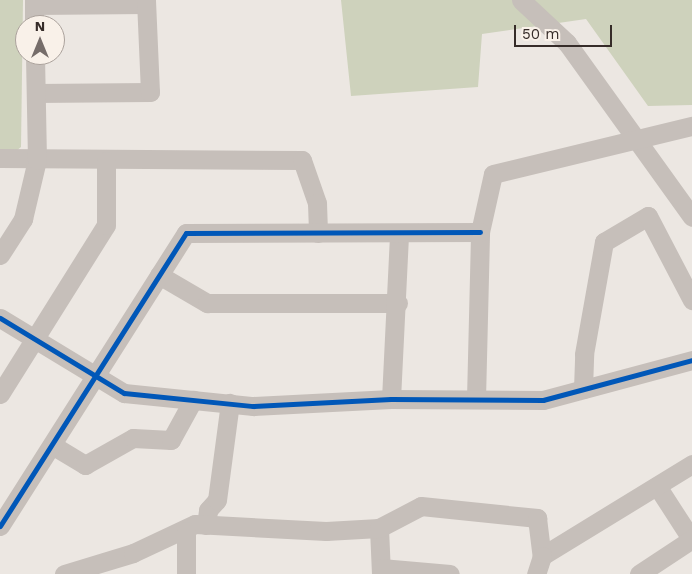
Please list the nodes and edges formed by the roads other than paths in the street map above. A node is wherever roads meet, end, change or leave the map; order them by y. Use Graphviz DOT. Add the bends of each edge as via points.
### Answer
graph roads {
  1 [pos="521,0"];
  2 [pos="34,2"];
  3 [pos="146,2"];
  4 [pos="34,15"];
  5 [pos="35,65"];
  6 [pos="36,94"];
  7 [pos="692,126"];
  8 [pos="639,138"];
  9 [pos="0,158"];
  10 [pos="37,160"];
  11 [pos="106,162"];
  12 [pos="692,217"];
  13 [pos="480,232"];
  14 [pos="318,233"];
  15 [pos="399,233"];
  16 [pos="0,255"];
  17 [pos="159,275"];
  18 [pos="692,300"];
  19 [pos="398,303"];
  20 [pos="0,318"];
  21 [pos="34,339"];
  22 [pos="692,360"];
  23 [pos="96,376"];
  24 [pos="583,389"];
  25 [pos="0,394"];
  26 [pos="392,399"];
  27 [pos="476,399"];
  28 [pos="193,400"];
  29 [pos="230,403"];
  30 [pos="52,445"];
  31 [pos="692,464"];
  32 [pos="657,486"];
  33 [pos="206,525"];
  34 [pos="0,526"];
  35 [pos="379,528"];
  36 [pos="186,530"];
  37 [pos="692,539"];
  38 [pos="542,556"];
  39 [pos="381,571"];
  40 [pos="64,574"];
  41 [pos="186,574"];
  42 [pos="450,574"];
  43 [pos="536,574"];
  44 [pos="639,574"];
  1 -- 8 [label="street" via="567,44"];
  2 -- 3 [label="street"];
  2 -- 4 [label="street"];
  3 -- 6 [label="street" via="150,92"];
  5 -- 6 [label="street"];
  6 -- 10 [label="street"];
  7 -- 8 [label="street"];
  8 -- 12 [label="street"];
  8 -- 13 [label="street" via="493,174"];
  9 -- 10 [label="street"];
  10 -- 11 [label="street"];
  10 -- 16 [label="street" via="23,218"];
  11 -- 14 [label="street" via="302,160 317,203"];
  11 -- 21 [label="street" via="106,225"];
  13 -- 15 [label="street"];
  13 -- 27 [label="street"];
  14 -- 15 [label="street"];
  14 -- 17 [label="street" via="186,233"];
  15 -- 19 [label="street"];
  17 -- 19 [label="street" via="207,303"];
  17 -- 23 [label="street"];
  18 -- 24 [label="street" via="648,216 604,242 584,354"];
  19 -- 26 [label="street"];
  20 -- 21 [label="street"];
  21 -- 23 [label="street"];
  21 -- 25 [label="street"];
  22 -- 24 [label="street"];
  23 -- 28 [label="street" via="124,393"];
  23 -- 30 [label="street"];
  24 -- 27 [label="street" via="543,400"];
  26 -- 27 [label="street"];
  26 -- 29 [label="street"];
  28 -- 29 [label="street"];
  28 -- 30 [label="street" via="171,440 133,438 85,465"];
  29 -- 33 [label="street" via="217,500 208,510"];
  30 -- 34 [label="street"];
  31 -- 32 [label="street"];
  32 -- 37 [label="street"];
  32 -- 38 [label="street"];
  33 -- 35 [label="street" via="326,531"];
  33 -- 36 [label="street" via="195,524"];
  35 -- 38 [label="street" via="421,506 537,518"];
  35 -- 39 [label="street"];
  36 -- 40 [label="street"];
  36 -- 41 [label="street"];
  37 -- 44 [label="street"];
  38 -- 43 [label="street"];
  39 -- 42 [label="street"];
}
